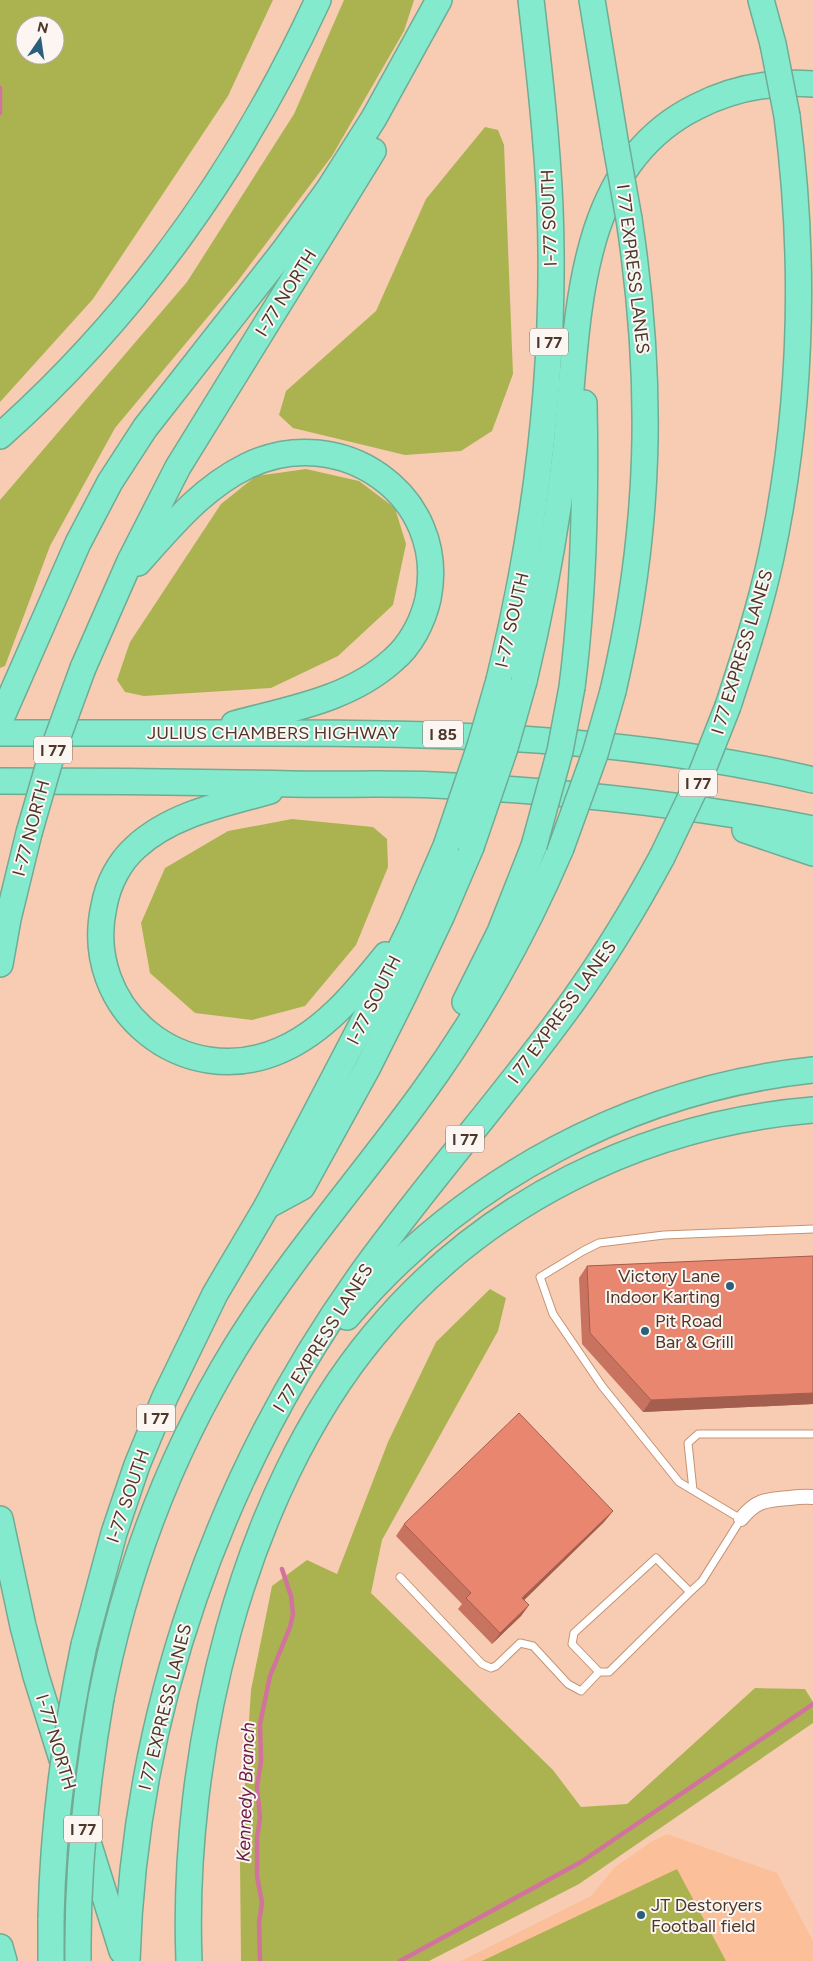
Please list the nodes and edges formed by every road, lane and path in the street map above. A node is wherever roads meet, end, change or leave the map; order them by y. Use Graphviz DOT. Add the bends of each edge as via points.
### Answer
graph roads {
  1 [pos="318,0"];
  2 [pos="439,0"];
  3 [pos="456,0"];
  4 [pos="531,0"];
  5 [pos="592,0"];
  6 [pos="761,0"];
  7 [pos="813,84"];
  8 [pos="582,291"];
  9 [pos="0,436"];
  10 [pos="118,586"];
  11 [pos="0,721"];
  12 [pos="198,733"];
  13 [pos="0,734"];
  14 [pos="813,780"];
  15 [pos="0,781"];
  16 [pos="293,784"];
  17 [pos="679,807"];
  18 [pos="813,829"];
  19 [pos="813,853"];
  20 [pos="410,927"];
  21 [pos="0,964"];
  22 [pos="813,1070"];
  23 [pos="813,1110"];
  24 [pos="813,1125"];
  25 [pos="397,1127"];
  26 [pos="676,1136"];
  27 [pos="267,1206"];
  28 [pos="813,1229"];
  29 [pos="270,1422"];
  30 [pos="813,1434"];
  31 [pos="693,1490"];
  32 [pos="813,1497"];
  33 [pos="0,1519"];
  34 [pos="741,1520"];
  35 [pos="400,1577"];
  36 [pos="690,1592"];
  37 [pos="599,1672"];
  38 [pos="0,1946"];
  39 [pos="4,1961"];
  40 [pos="51,1961"];
  41 [pos="78,1961"];
  42 [pos="126,1961"];
  43 [pos="188,1961"];
  1 -- 9 [label="highway" via="262,110 189,225 102,334"];
  2 -- 11 [label="highway" via="374,118 329,189 128,453 78,543"];
  3 -- 10 [label="highway, I-77 NORTH / I 77" via="372,153 178,467"];
  4 -- 20 [label="highway, I-77 SOUTH / I 77, bridge" via="550,208 548,368 542,448 517,604 499,680 446,846"];
  5 -- 25 [label="highway, I 77 EXPRESS LANES / I 77, bridge" via="629,219 644,360 646,452 642,513 626,630 595,754 561,848 522,934 446,1060"];
  6 -- 29 [label="highway, I 77 EXPRESS LANES / I 77, bridge" via="787,116 797,202 800,286 797,366 786,480 771,558 728,706 698,782 662,857 597,967 529,1060 365,1269 307,1355"];
  7 -- 8 [label="highway" via="766,85 723,95 688,110 656,134 630,164 608,201 593,240"];
  8 -- 25 [label="highway, bridge" via="585,434 580,618 560,751 534,846 512,903 488,958"];
  8 -- 27 [label="highway, bridge" via="558,514 541,609 505,748 471,847 416,972 302,1187"];
  10 -- 12 [label="highway" via="180,516 207,491 230,475 279,455 322,453 363,465 398,491 416,516 429,557 430,589 421,619 395,659 368,680 334,696"];
  10 -- 21 [label="highway, I-77 NORTH / I 77, bridge" via="53,750 29,833"];
  12 -- 13 [label="highway, JULIUS CHAMBERS HIGHWAY / I 85"];
  12 -- 14 [label="highway, JULIUS CHAMBERS HIGHWAY / I 85" via="434,734 573,742 677,755"];
  15 -- 16 [label="highway" via="166,780"];
  16 -- 17 [label="highway" via="502,789 569,793"];
  16 -- 20 [label="highway" via="210,808 172,823 145,839 125,859 105,898 100,931 100,947 108,979 123,1008 158,1042 187,1054 222,1061 262,1057 318,1029 355,993"];
  17 -- 18 [label="highway"];
  17 -- 19 [label="highway"];
  20 -- 27 [label="highway, I-77 SOUTH / I 77"];
  22 -- 29 [label="highway" via="739,1082 673,1100 580,1137 512,1174 448,1219 392,1270 327,1343"];
  23 -- 26 [label="highway" via="739,1120"];
  24 -- 26 [label="highway"];
  25 -- 41 [label="highway, I 77 EXPRESS LANES / I 77, bridge" via="275,1289 236,1348 199,1412 142,1541 122,1608 92,1752 83,1824"];
  26 -- 43 [label="highway" via="584,1171 529,1200 479,1234 393,1312 353,1361 319,1413 269,1513 236,1606 217,1673 203,1742 194,1812 188,1881"];
  27 -- 40 [label="highway, I-77 SOUTH / I 77, bridge" via="234,1260 180,1364 151,1431 114,1533 84,1645 68,1730 53,1860"];
  28 -- 31 [label="lane" via="664,1235 599,1243 540,1277 553,1314 602,1386 679,1482"];
  29 -- 42 [label="highway, I 77 EXPRESS LANES / I 77" via="222,1523 184,1627 156,1731 137,1838"];
  30 -- 31 [label="lane" via="698,1434 688,1442"];
  31 -- 34 [label="lane"];
  32 -- 34 [label="street" via="768,1499 749,1509"];
  33 -- 42 [label="highway, I-77 NORTH / I 77" via="36,1676"];
  34 -- 36 [label="lane" via="702,1580"];
  35 -- 37 [label="lane" via="482,1664 491,1668 496,1666 520,1643 527,1643 568,1684 582,1691"];
  36 -- 37 [label="lane" via="609,1672"];
  36 -- 37 [label="lane" via="656,1558 574,1633 572,1644"];
  38 -- 39 [label="highway"];
}
